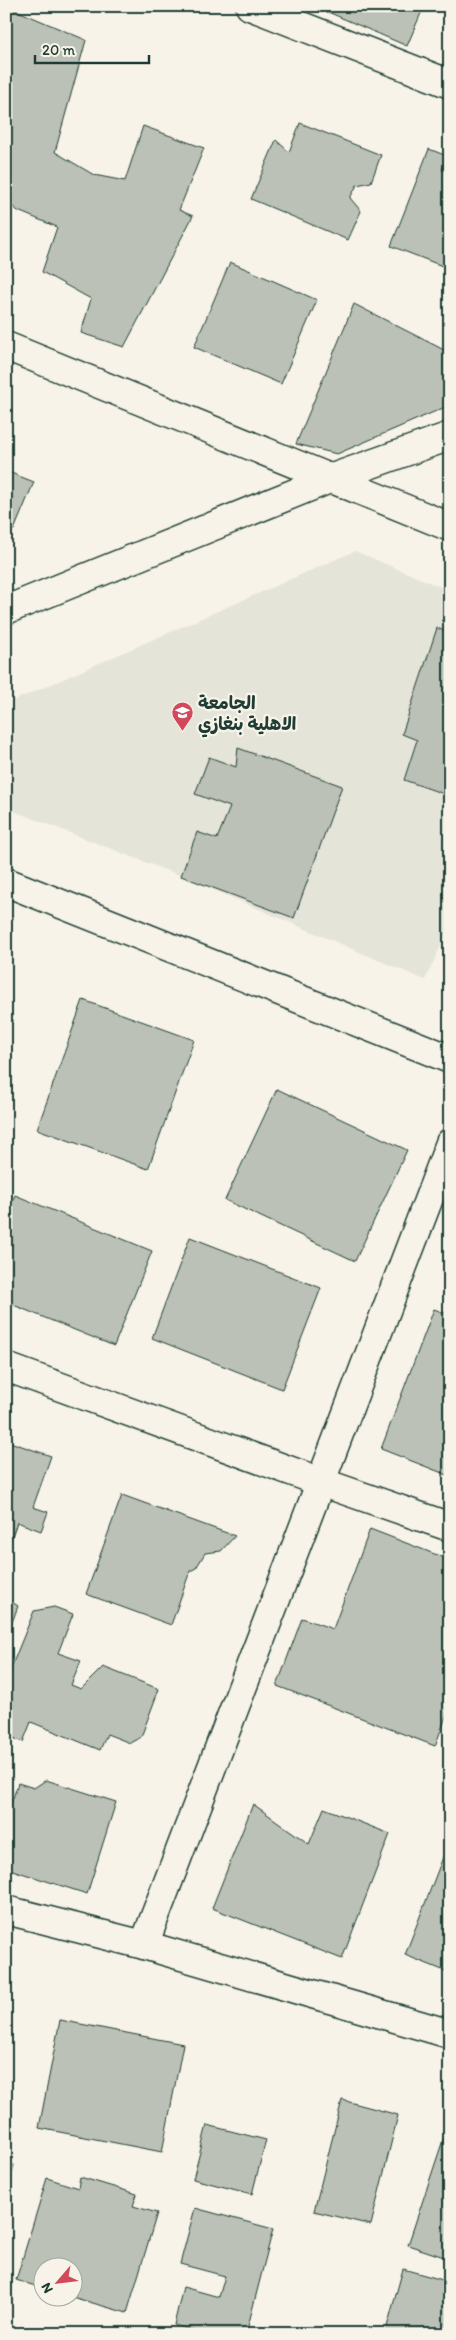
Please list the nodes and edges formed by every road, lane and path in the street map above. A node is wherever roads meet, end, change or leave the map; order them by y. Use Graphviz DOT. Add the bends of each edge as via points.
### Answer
graph roads {
  1 [pos="250,6"];
  2 [pos="450,84"];
  3 [pos="6,346"];
  4 [pos="450,436"];
  5 [pos="332,478"];
  6 [pos="450,527"];
  7 [pos="6,610"];
  8 [pos="6,882"];
  9 [pos="450,1059"];
  10 [pos="450,1143"];
  11 [pos="6,1367"];
  12 [pos="321,1482"];
  13 [pos="450,1527"];
  14 [pos="6,1910"];
  15 [pos="144,1944"];
  16 [pos="450,2034"];
  1 -- 2 [label="street"];
  3 -- 5 [label="street"];
  4 -- 5 [label="street"];
  5 -- 6 [label="street"];
  5 -- 7 [label="street"];
  8 -- 9 [label="street"];
  10 -- 12 [label="street"];
  11 -- 12 [label="street"];
  12 -- 13 [label="street"];
  12 -- 15 [label="street"];
  14 -- 15 [label="street"];
  15 -- 16 [label="street"];
}
